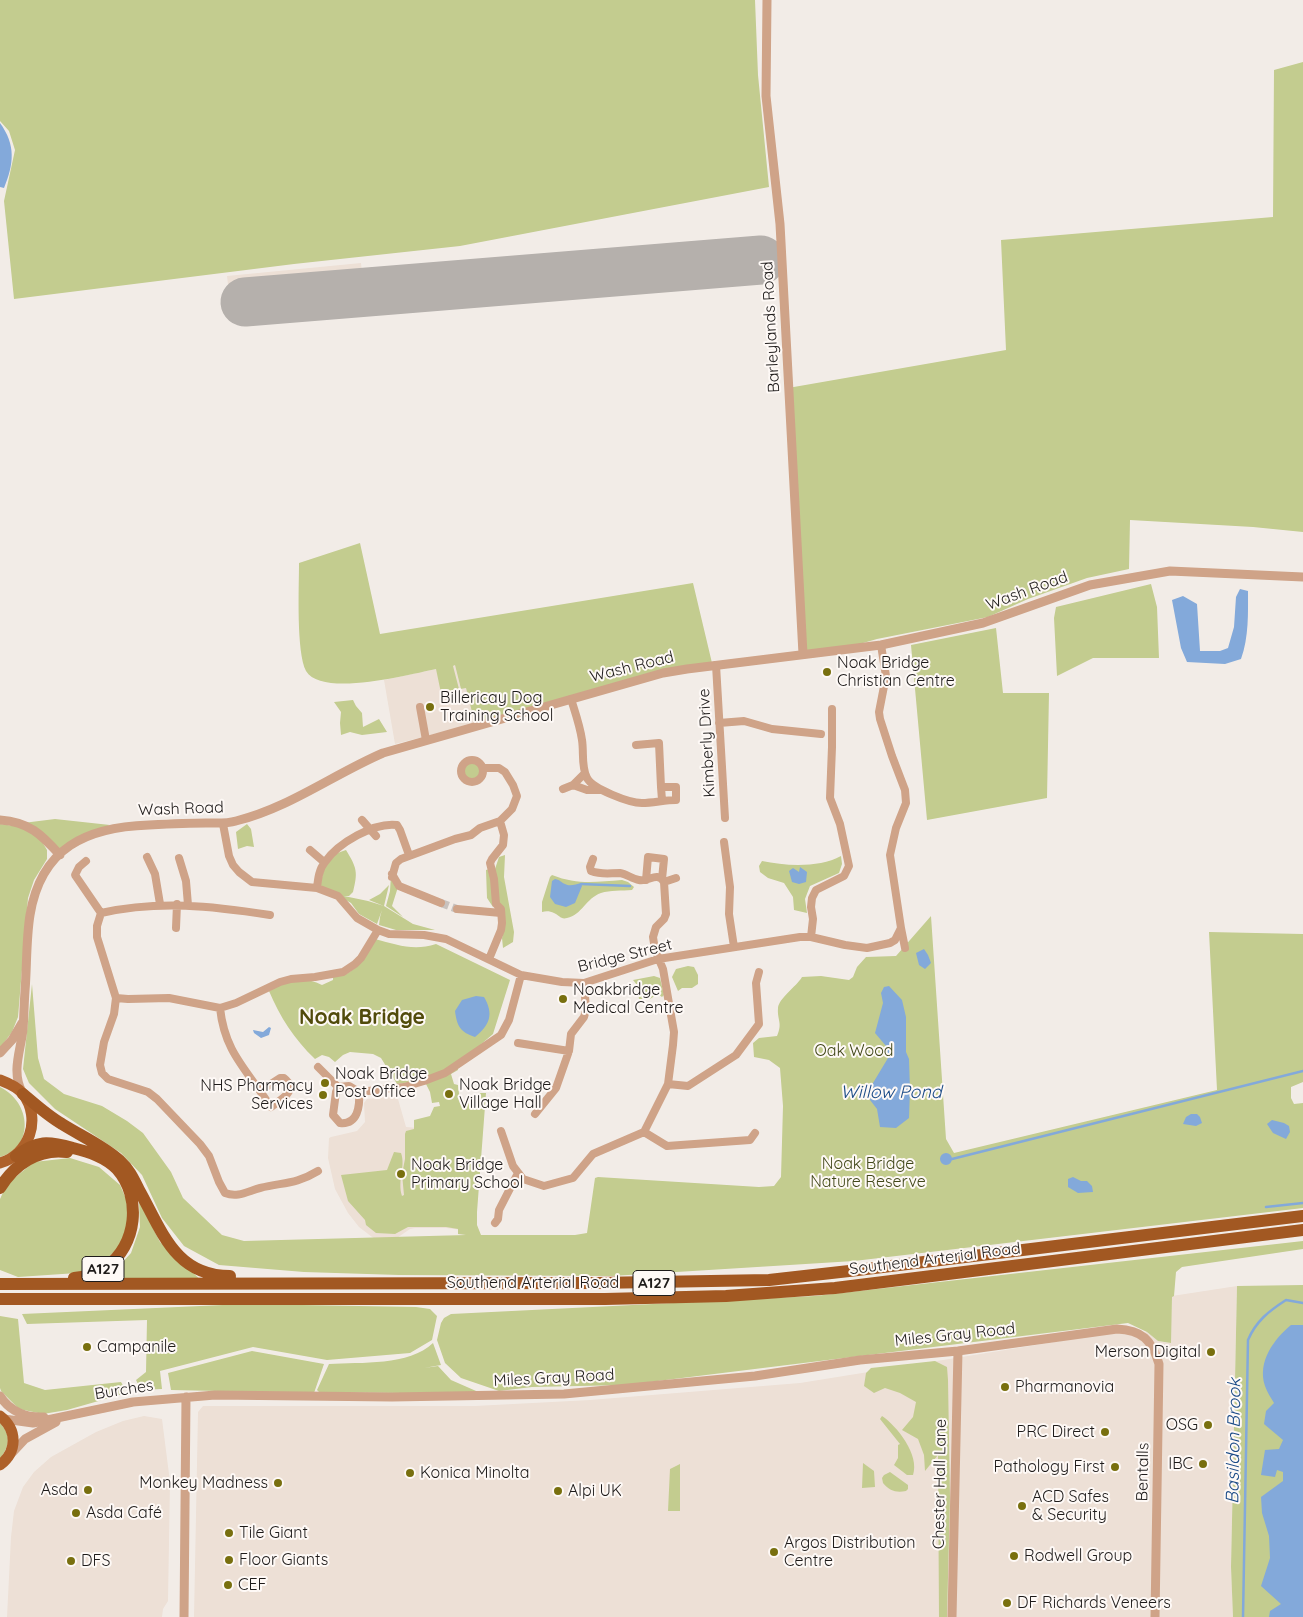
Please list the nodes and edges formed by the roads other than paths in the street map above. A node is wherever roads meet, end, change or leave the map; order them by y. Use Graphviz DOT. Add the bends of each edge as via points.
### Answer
graph roads {
  1 [pos="767,0"];
  2 [pos="1303,576"];
  3 [pos="881,645"];
  4 [pos="804,654"];
  5 [pos="716,665"];
  6 [pos="571,699"];
  7 [pos="420,707"];
  8 [pos="832,709"];
  9 [pos="719,723"];
  10 [pos="822,734"];
  11 [pos="426,740"];
  12 [pos="636,745"];
  13 [pos="483,768"];
  14 [pos="585,773"];
  15 [pos="573,785"];
  16 [pos="661,787"];
  17 [pos="563,789"];
  18 [pos="604,790"];
  19 [pos="662,800"];
  20 [pos="725,818"];
  21 [pos="0,820"];
  22 [pos="362,820"];
  23 [pos="500,821"];
  24 [pos="223,824"];
  25 [pos="370,829"];
  26 [pos="376,836"];
  27 [pos="724,842"];
  28 [pos="310,850"];
  29 [pos="60,855"];
  30 [pos="408,855"];
  31 [pos="147,857"];
  32 [pos="179,858"];
  33 [pos="593,859"];
  34 [pos="86,861"];
  35 [pos="324,862"];
  36 [pos="676,878"];
  37 [pos="646,880"];
  38 [pos="663,881"];
  39 [pos="317,888"];
  40 [pos="441,903"];
  41 [pos="160,904"];
  42 [pos="177,904"];
  43 [pos="188,905"];
  44 [pos="457,909"];
  45 [pos="101,912"];
  46 [pos="501,913"];
  47 [pos="270,915"];
  48 [pos="900,925"];
  49 [pos="176,928"];
  50 [pos="378,930"];
  51 [pos="811,937"];
  52 [pos="734,947"];
  53 [pos="905,948"];
  54 [pos="489,959"];
  55 [pos="658,959"];
  56 [pos="759,972"];
  57 [pos="521,975"];
  58 [pos="584,983"];
  59 [pos="116,998"];
  60 [pos="220,1008"];
  61 [pos="24,1018"];
  62 [pos="518,1043"];
  63 [pos="569,1051"];
  64 [pos="0,1053"];
  65 [pos="318,1066"];
  66 [pos="0,1080"];
  67 [pos="668,1084"];
  68 [pos="338,1087"];
  69 [pos="260,1091"];
  70 [pos="359,1092"];
  71 [pos="23,1094"];
  72 [pos="535,1114"];
  73 [pos="502,1131"];
  74 [pos="644,1132"];
  75 [pos="755,1133"];
  76 [pos="16,1156"];
  77 [pos="0,1163"];
  78 [pos="0,1170"];
  79 [pos="318,1171"];
  80 [pos="518,1173"];
  81 [pos="125,1182"];
  82 [pos="0,1188"];
  83 [pos="1303,1216"];
  84 [pos="495,1223"];
  85 [pos="1303,1230"];
  86 [pos="3,1284"];
  87 [pos="364,1284"];
  88 [pos="1,1299"];
  89 [pos="1139,1334"];
  90 [pos="958,1351"];
  91 [pos="0,1396"];
  92 [pos="186,1397"];
  93 [pos="67,1416"];
  94 [pos="2,1418"];
  95 [pos="5,1461"];
  96 [pos="0,1474"];
  97 [pos="183,1617"];
  98 [pos="952,1617"];
  99 [pos="1154,1617"];
  1 -- 4 [label="street, Barleylands Road" via="766,96 780,224"];
  2 -- 3 [label="street, Wash Road" via="1170,571 1090,585 984,623"];
  3 -- 4 [label="street, Wash Road"];
  3 -- 48 [label="street" via="886,676 880,719 905,790 906,803 890,856"];
  4 -- 5 [label="street, Wash Road"];
  5 -- 6 [label="street, Wash Road" via="663,673"];
  5 -- 9 [label="street, Kimberly Drive"];
  6 -- 11 [label="street, Wash Road"];
  6 -- 14 [label="street" via="582,739"];
  7 -- 11 [label="street"];
  8 -- 51 [label="street" via="830,798 840,824 849,866 844,876 816,890 811,907"];
  9 -- 10 [label="street" via="761,722 772,729"];
  9 -- 20 [label="street, Kimberly Drive"];
  11 -- 24 [label="street, Wash Road" via="383,752 271,809"];
  12 -- 16 [label="street" via="659,743"];
  13 -- 23 [label="street" via="499,768 505,772 517,796 512,809"];
  14 -- 15 [label="street"];
  14 -- 18 [label="street" via="593,785"];
  15 -- 17 [label="street"];
  15 -- 18 [label="street" via="586,790"];
  16 -- 19 [label="street"];
  16 -- 19 [label="street" via="676,787 676,800"];
  18 -- 19 [label="street" via="641,803"];
  21 -- 29 [label="street" via="30,827"];
  22 -- 25 [label="street"];
  23 -- 30 [label="street" via="471,835"];
  23 -- 46 [label="street" via="503,845 490,863 496,904"];
  24 -- 29 [label="street, Wash Road" via="117,827 78,840"];
  24 -- 39 [label="street, Bridge Street" via="233,865 252,882"];
  25 -- 26 [label="street"];
  25 -- 30 [label="street" via="386,824 397,825"];
  25 -- 35 [label="street"];
  27 -- 52 [label="street"];
  28 -- 35 [label="street"];
  29 -- 61 [label="street, Wash Road" via="45,872 32,903"];
  30 -- 40 [label="street" via="396,863 392,875 399,886"];
  31 -- 41 [label="street" via="155,874"];
  32 -- 43 [label="street"];
  33 -- 37 [label="street" via="592,871 620,873"];
  34 -- 45 [label="street" via="76,875"];
  35 -- 39 [label="street"];
  36 -- 38 [label="street"];
  37 -- 38 [label="street" via="656,876"];
  37 -- 38 [label="street" via="648,857 664,860"];
  38 -- 55 [label="street" via="666,914 653,937"];
  39 -- 50 [label="street, Bridge Street" via="338,896 357,918"];
  41 -- 42 [label="street"];
  41 -- 45 [label="street"];
  42 -- 43 [label="street"];
  42 -- 49 [label="street"];
  43 -- 47 [label="street"];
  44 -- 46 [label="street"];
  45 -- 59 [label="street" via="97,937"];
  46 -- 54 [label="street" via="502,930"];
  48 -- 51 [label="street, Bridge Street" via="895,940 867,948"];
  48 -- 53 [label="street"];
  50 -- 54 [label="street, Bridge Street" via="389,934 446,939"];
  50 -- 60 [label="street" via="360,958 343,972 285,980"];
  51 -- 52 [label="street, Bridge Street"];
  52 -- 55 [label="street, Bridge Street"];
  54 -- 57 [label="street, Bridge Street"];
  55 -- 58 [label="street, Bridge Street"];
  55 -- 67 [label="street" via="663,969 674,1032"];
  56 -- 67 [label="street" via="756,983 759,1024 736,1055 688,1086"];
  57 -- 58 [label="street, Bridge Street"];
  57 -- 70 [label="street" via="509,1020 501,1035 490,1044 432,1079 404,1087"];
  58 -- 63 [label="street" via="586,1010 571,1034"];
  59 -- 60 [label="street" via="169,998"];
  59 -- 79 [label="street" via="100,1064 103,1076 148,1092 157,1099 209,1156 225,1193 237,1195 261,1187 291,1184"];
  60 -- 69 [label="street" via="232,1052"];
  61 -- 64 [label="street" via="17,1033"];
  61 -- 71 [label="street, Wash Road" via="16,1069"];
  62 -- 63 [label="street"];
  63 -- 72 [label="street" via="556,1088"];
  65 -- 68 [label="street"];
  66 -- 71 [label="main road"];
  67 -- 74 [label="street"];
  68 -- 70 [label="street" via="349,1086"];
  68 -- 70 [label="street" via="332,1115 340,1123 347,1124 357,1114"];
  71 -- 76 [label="main road" via="32,1125 26,1145"];
  71 -- 87 [label="highway" via="60,1123 120,1160 166,1242 184,1262 196,1269 221,1276 290,1277"];
  73 -- 80 [label="street"];
  74 -- 75 [label="street" via="667,1146 750,1140"];
  74 -- 80 [label="street" via="593,1154 572,1178 544,1186 523,1179"];
  76 -- 77 [label="main road"];
  76 -- 78 [label="main road"];
  76 -- 81 [label="highway, A127" via="33,1145 59,1144 105,1160 117,1169"];
  80 -- 84 [label="street"];
  81 -- 82 [label="highway, A127" via="108,1166 93,1158 52,1151 38,1154 23,1163"];
  81 -- 86 [label="highway, A127" via="132,1198 132,1225 125,1247 111,1263 89,1276"];
  83 -- 87 [label="highway, Southend Arterial Road / A127" via="769,1280"];
  85 -- 88 [label="highway, Southend Arterial Road / A127" via="835,1288 736,1296"];
  86 -- 87 [label="highway, Southend Arterial Road / A127"];
  89 -- 90 [label="street, Miles Gray Road" via="1117,1329"];
  89 -- 99 [label="street, Bentalls" via="1155,1350 1159,1364"];
  90 -- 92 [label="street, Miles Gray Road" via="860,1360 755,1376 564,1394"];
  90 -- 98 [label="street, Chester Hall Lane"];
  91 -- 93 [label="street" via="15,1411 29,1416"];
  92 -- 93 [label="street, Burches" via="133,1402"];
  92 -- 97 [label="street"];
  93 -- 94 [label="street, Burches" via="33,1423"];
  93 -- 95 [label="street, Burches" via="25,1439"];
  94 -- 95 [label="main road" via="11,1428 14,1439"];
  95 -- 96 [label="main road"];
}
